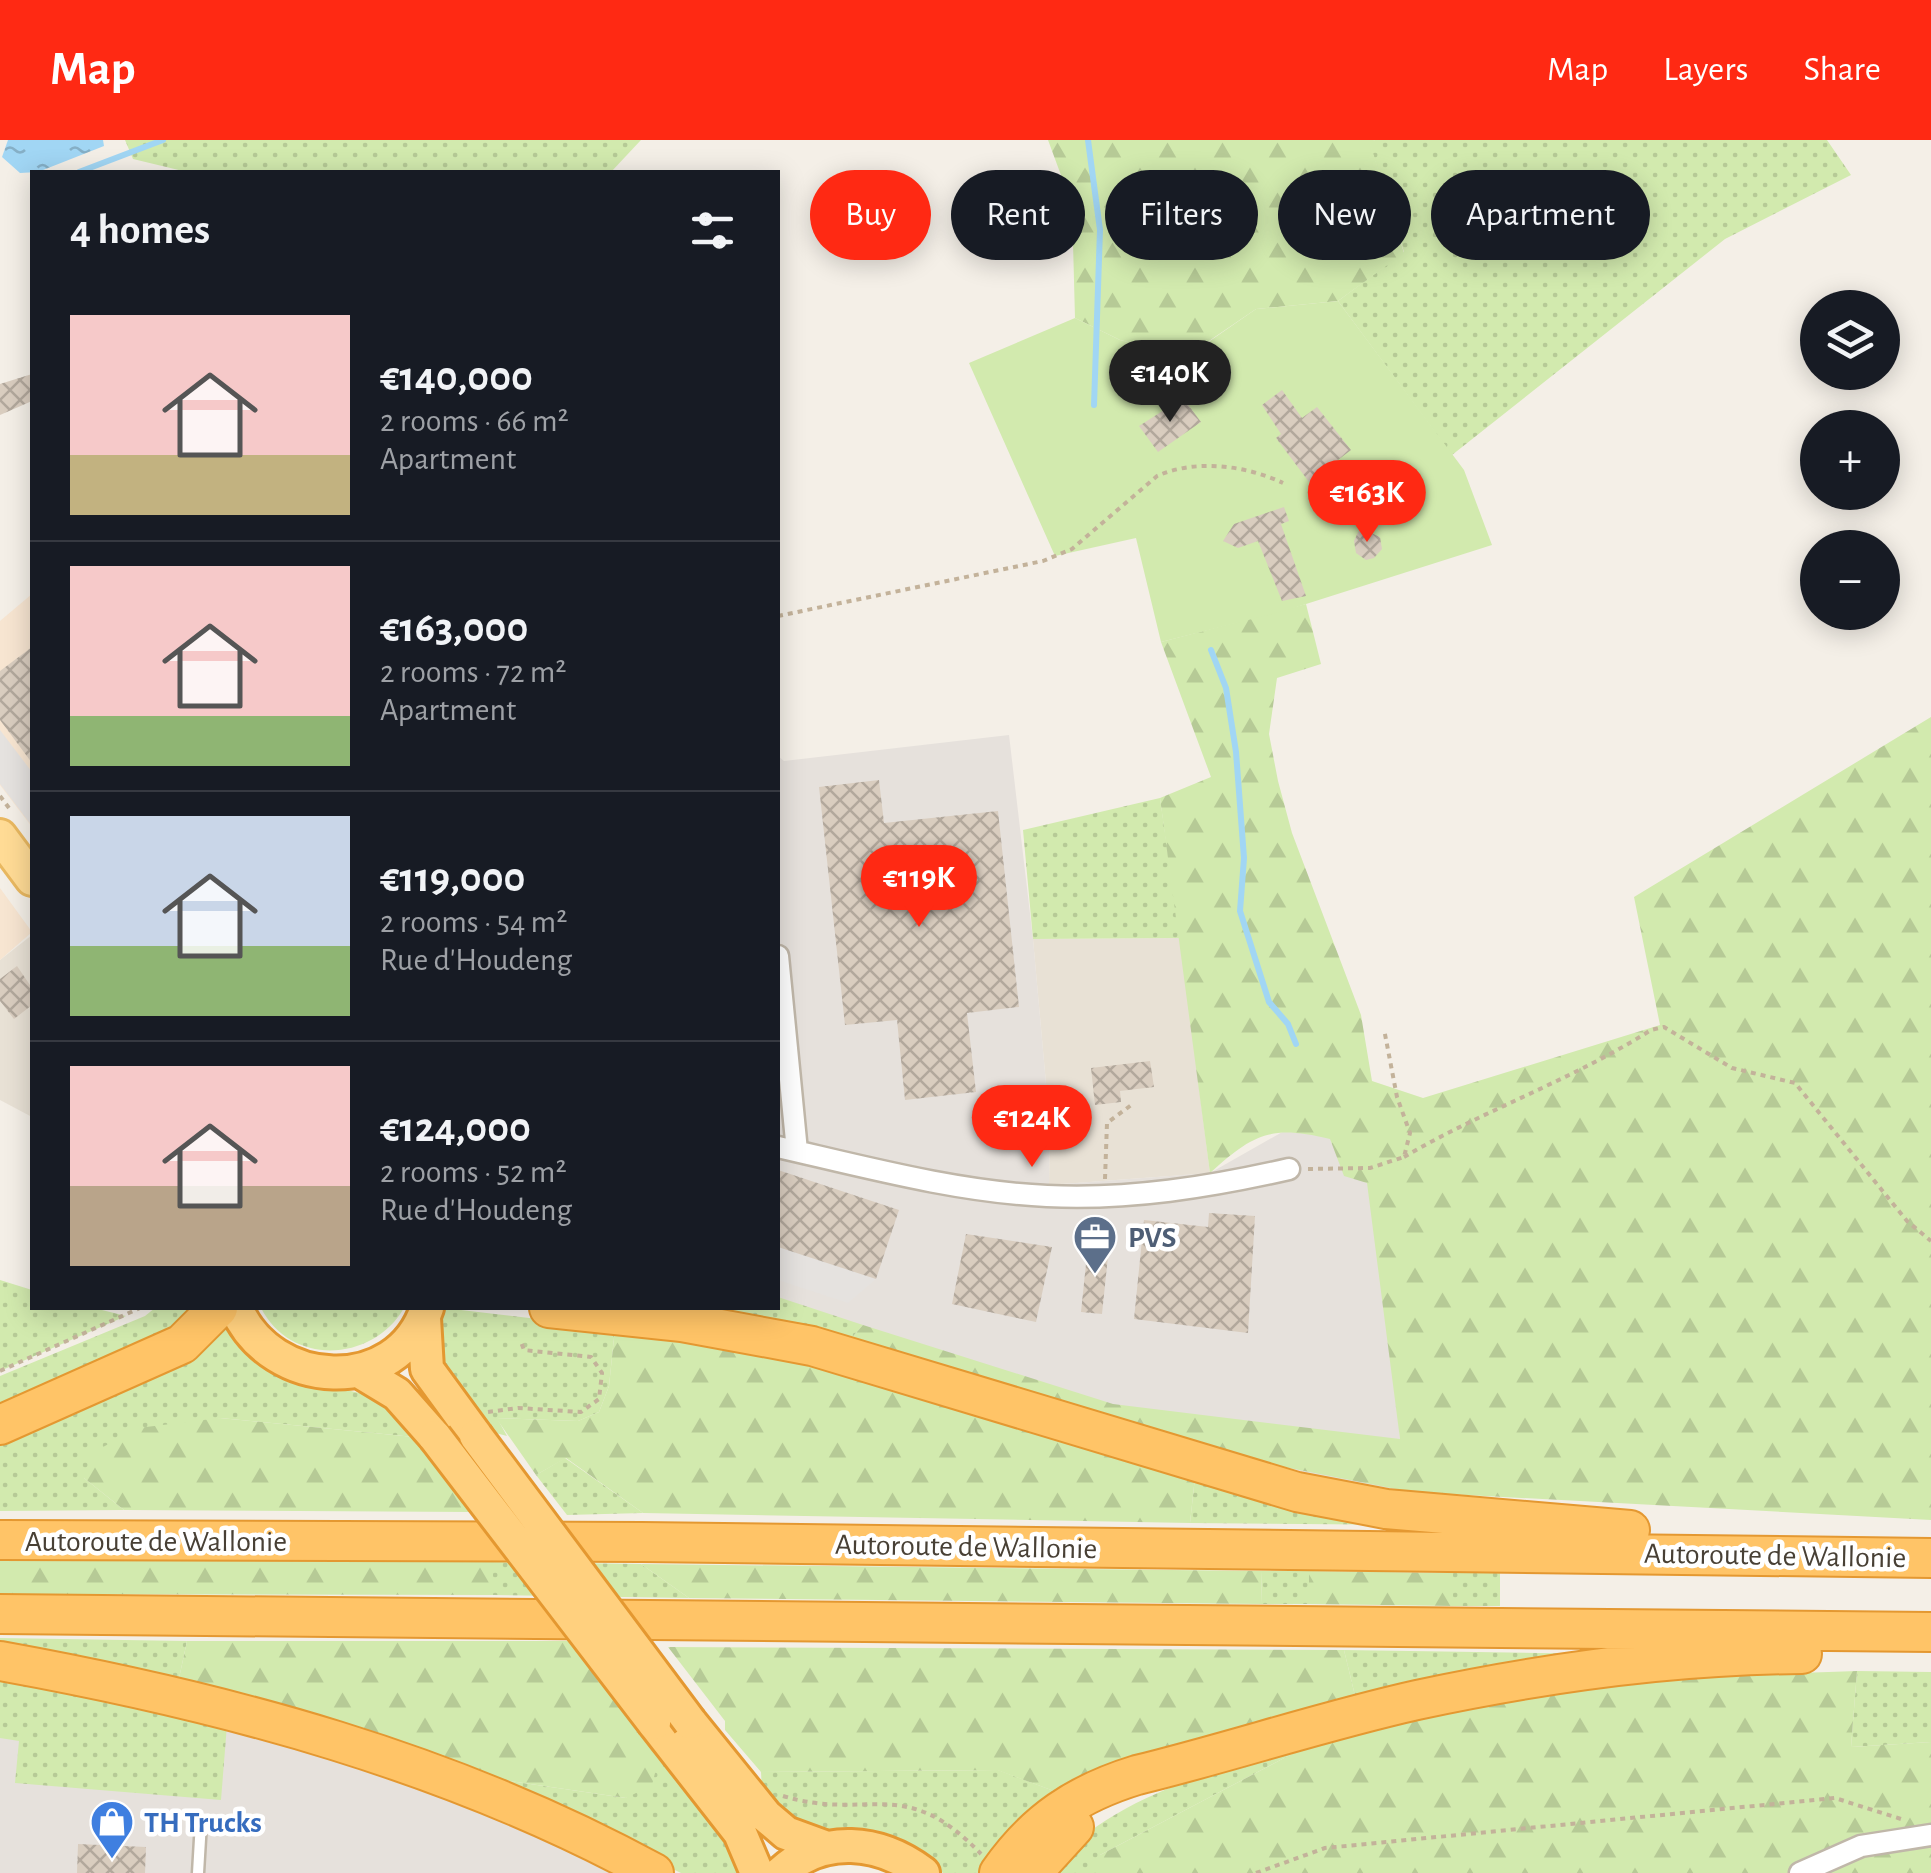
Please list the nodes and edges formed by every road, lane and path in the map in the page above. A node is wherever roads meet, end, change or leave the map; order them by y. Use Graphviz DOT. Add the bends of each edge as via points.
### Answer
graph roads {
  1 [pos="1283,483"];
  2 [pos="780,616"];
  3 [pos="0,836"];
  4 [pos="30,876"];
  5 [pos="780,995"];
  6 [pos="1384,1029"];
  7 [pos="1134,1103"];
  8 [pos="788,1149"];
  9 [pos="1404,1156"];
  10 [pos="1289,1169"];
  11 [pos="1105,1196"];
  12 [pos="1931,1241"];
  13 [pos="136,1310"];
  14 [pos="216,1310"];
  15 [pos="237,1310"];
  16 [pos="568,1310"];
  17 [pos="426,1313"];
  18 [pos="521,1342"];
  19 [pos="358,1371"];
  20 [pos="0,1372"];
  21 [pos="0,1424"];
  22 [pos="480,1429"];
  23 [pos="0,1540"];
  24 [pos="1722,1554"];
  25 [pos="1931,1558"];
  26 [pos="0,1614"];
  27 [pos="1915,1631"];
  28 [pos="0,1662"];
  29 [pos="1191,1762"];
  30 [pos="782,1796"];
  31 [pos="200,1822"];
  32 [pos="1923,1829"];
  33 [pos="828,1848"];
  34 [pos="993,1867"];
  35 [pos="198,1873"];
  36 [pos="654,1873"];
  37 [pos="757,1873"];
  38 [pos="781,1873"];
  39 [pos="922,1873"];
  40 [pos="1032,1873"];
  41 [pos="1256,1873"];
  42 [pos="1800,1873"];
  1 -- 2 [label="path" via="1222,466 1172,470 1072,550 1043,561"];
  3 -- 4 [label="main road"];
  5 -- 8 [label="street"];
  6 -- 9 [label="path" via="1410,1133"];
  7 -- 11 [label="path" via="1103,1133"];
  8 -- 11 [label="street" via="988,1190"];
  9 -- 10 [label="path" via="1370,1168"];
  9 -- 12 [label="path" via="1664,1027 1732,1068 1795,1083 1907,1221"];
  10 -- 11 [label="street" via="1212,1187"];
  13 -- 20 [label="path"];
  14 -- 21 [label="highway" via="182,1344"];
  15 -- 19 [label="highway" via="250,1332 287,1364 334,1374"];
  16 -- 24 [label="highway" via="812,1346 1297,1492 1386,1509 1649,1531"];
  17 -- 19 [label="highway" via="394,1353"];
  17 -- 22 [label="highway" via="428,1369"];
  18 -- 22 [label="path" via="524,1350 591,1356 602,1374 599,1398 581,1412 496,1408"];
  19 -- 37 [label="highway, bridge" via="396,1394 435,1437 740,1833"];
  22 -- 33 [label="highway, bridge" via="690,1722 766,1816 786,1833"];
  23 -- 24 [label="highway, Autoroute de Wallonie"];
  24 -- 25 [label="highway, Autoroute de Wallonie"];
  26 -- 27 [label="highway"];
  27 -- 29 [label="highway" via="1832,1653 1667,1662 1504,1683"];
  28 -- 36 [label="highway" via="191,1700 392,1758 516,1806"];
  29 -- 34 [label="highway" via="1094,1788 1062,1806"];
  29 -- 40 [label="highway" via="1100,1808"];
  30 -- 34 [label="path" via="921,1809 959,1832"];
  31 -- 35 [label="lane"];
  32 -- 41 [label="path" via="1834,1798 1325,1848"];
  32 -- 42 [label="street"];
  33 -- 38 [label="highway"];
  33 -- 39 [label="highway" via="878,1848"];
}
